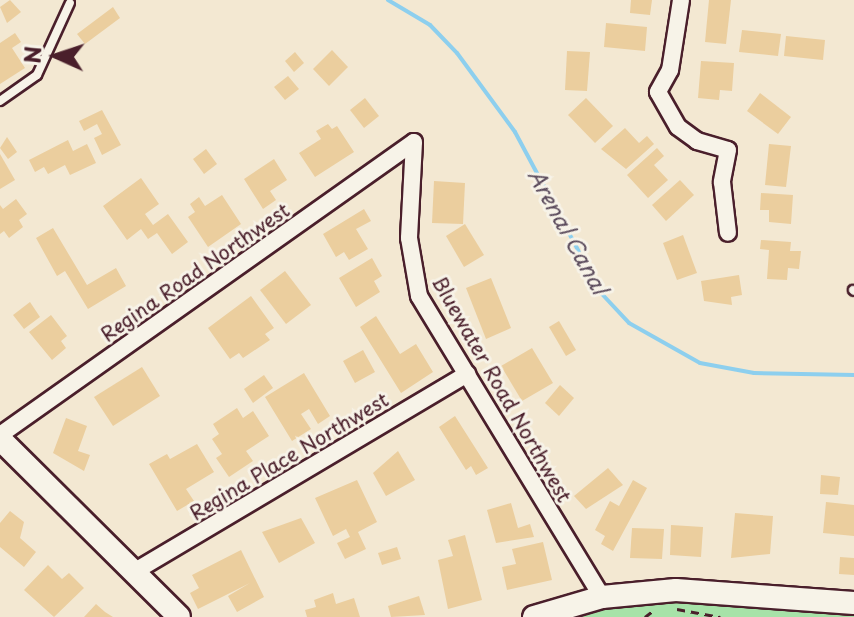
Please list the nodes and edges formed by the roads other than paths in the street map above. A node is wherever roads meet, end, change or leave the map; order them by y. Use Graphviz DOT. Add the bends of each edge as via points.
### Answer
graph roads {
  1 [pos="681,0"];
  2 [pos="70,3"];
  3 [pos="0,101"];
  4 [pos="414,142"];
  5 [pos="728,233"];
  6 [pos="467,374"];
  7 [pos="0,437"];
  8 [pos="132,573"];
  9 [pos="602,597"];
  10 [pos="854,603"];
  11 [pos="179,617"];
  12 [pos="534,617"];
  1 -- 5 [label="street" via="670,70 658,92 678,127 697,141 728,150 722,182"];
  2 -- 3 [label="lane" via="37,75"];
  4 -- 6 [label="street, Bluewater Road Northwest" via="411,269 419,296"];
  4 -- 7 [label="street, Regina Road Northwest"];
  6 -- 8 [label="street, Regina Place Northwest"];
  6 -- 9 [label="street, Bluewater Road Northwest"];
  7 -- 8 [label="street"];
  8 -- 11 [label="street"];
  9 -- 10 [label="street" via="704,590"];
  9 -- 12 [label="street"];
}
